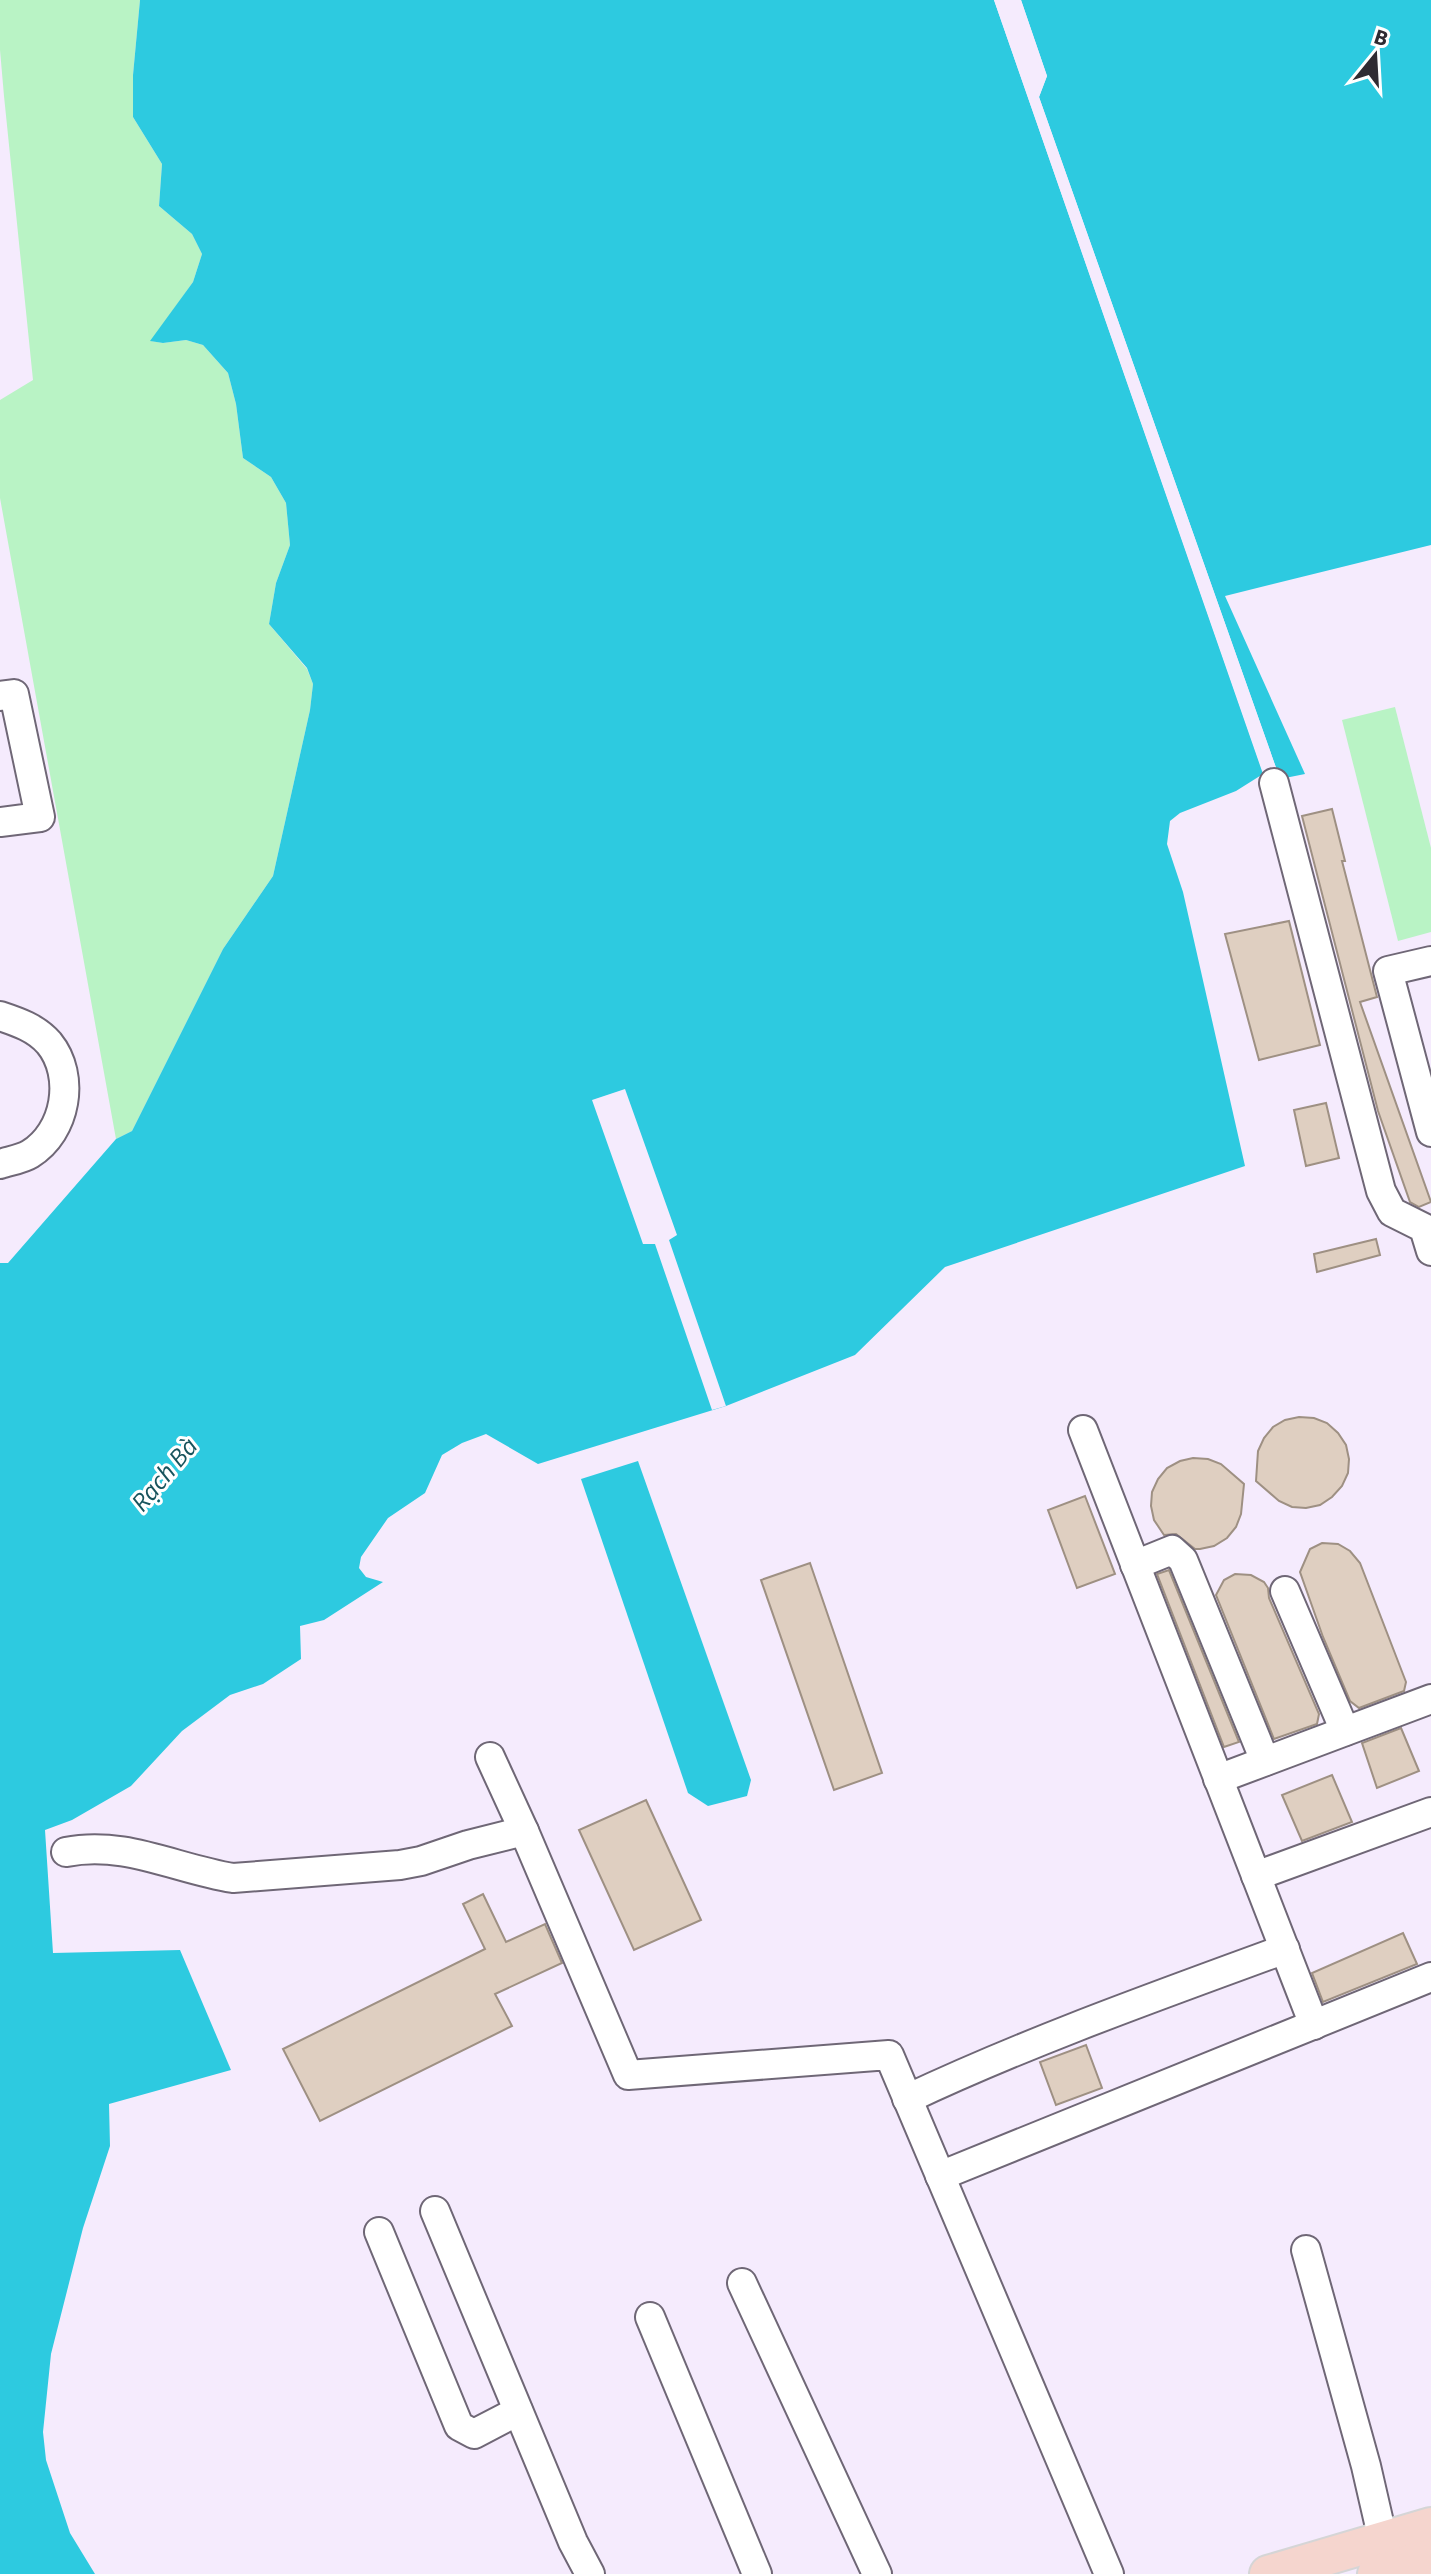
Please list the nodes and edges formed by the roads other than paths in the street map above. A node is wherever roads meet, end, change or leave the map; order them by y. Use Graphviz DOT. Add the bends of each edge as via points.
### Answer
graph roads {
  1 [pos="0,696"];
  2 [pos="1274,783"];
  3 [pos="0,822"];
  4 [pos="1431,961"];
  5 [pos="0,1016"];
  6 [pos="1431,1132"];
  7 [pos="0,1164"];
  8 [pos="1431,1251"];
  9 [pos="1083,1430"];
  10 [pos="1135,1565"];
  11 [pos="1285,1591"];
  12 [pos="1431,1699"];
  13 [pos="1345,1731"];
  14 [pos="490,1757"];
  15 [pos="1265,1761"];
  16 [pos="1218,1779"];
  17 [pos="1431,1812"];
  18 [pos="524,1831"];
  19 [pos="66,1852"];
  20 [pos="1256,1876"];
  21 [pos="1285,1949"];
  22 [pos="1431,1977"];
  23 [pos="1314,2025"];
  24 [pos="907,2099"];
  25 [pos="940,2176"];
  26 [pos="435,2211"];
  27 [pos="379,2232"];
  28 [pos="1306,2250"];
  29 [pos="742,2283"];
  30 [pos="650,2317"];
  31 [pos="518,2411"];
  32 [pos="1431,2526"];
  33 [pos="1380,2557"];
  34 [pos="1431,2557"];
  35 [pos="590,2574"];
  36 [pos="757,2574"];
  37 [pos="877,2574"];
  38 [pos="1109,2574"];
  39 [pos="1268,2574"];
  1 -- 3 [label="street" via="14,694 40,817"];
  2 -- 8 [label="street" via="1381,1191 1392,1212 1424,1228"];
  4 -- 6 [label="street" via="1388,971"];
  5 -- 7 [label="street" via="25,1024 49,1044 63,1072 64,1103 52,1132 30,1154"];
  9 -- 10 [label="street"];
  10 -- 15 [label="street" via="1172,1550 1183,1560"];
  10 -- 16 [label="street"];
  11 -- 13 [label="street"];
  12 -- 13 [label="street"];
  13 -- 15 [label="street"];
  14 -- 18 [label="street"];
  15 -- 16 [label="street"];
  16 -- 20 [label="street"];
  17 -- 20 [label="street"];
  18 -- 19 [label="street" via="400,1865 233,1878 123,1850"];
  18 -- 24 [label="street" via="628,2075 889,2055"];
  20 -- 21 [label="street"];
  21 -- 23 [label="street"];
  21 -- 24 [label="street" via="1072,2027"];
  22 -- 23 [label="street"];
  23 -- 25 [label="street"];
  24 -- 25 [label="street"];
  25 -- 38 [label="street"];
  26 -- 31 [label="street"];
  27 -- 31 [label="street" via="459,2426 474,2434"];
  28 -- 33 [label="street" via="1366,2466"];
  29 -- 37 [label="street"];
  30 -- 36 [label="street"];
  31 -- 35 [label="street"];
  32 -- 33 [label="main road"];
  33 -- 34 [label="main road"];
  33 -- 39 [label="main road"];
}
